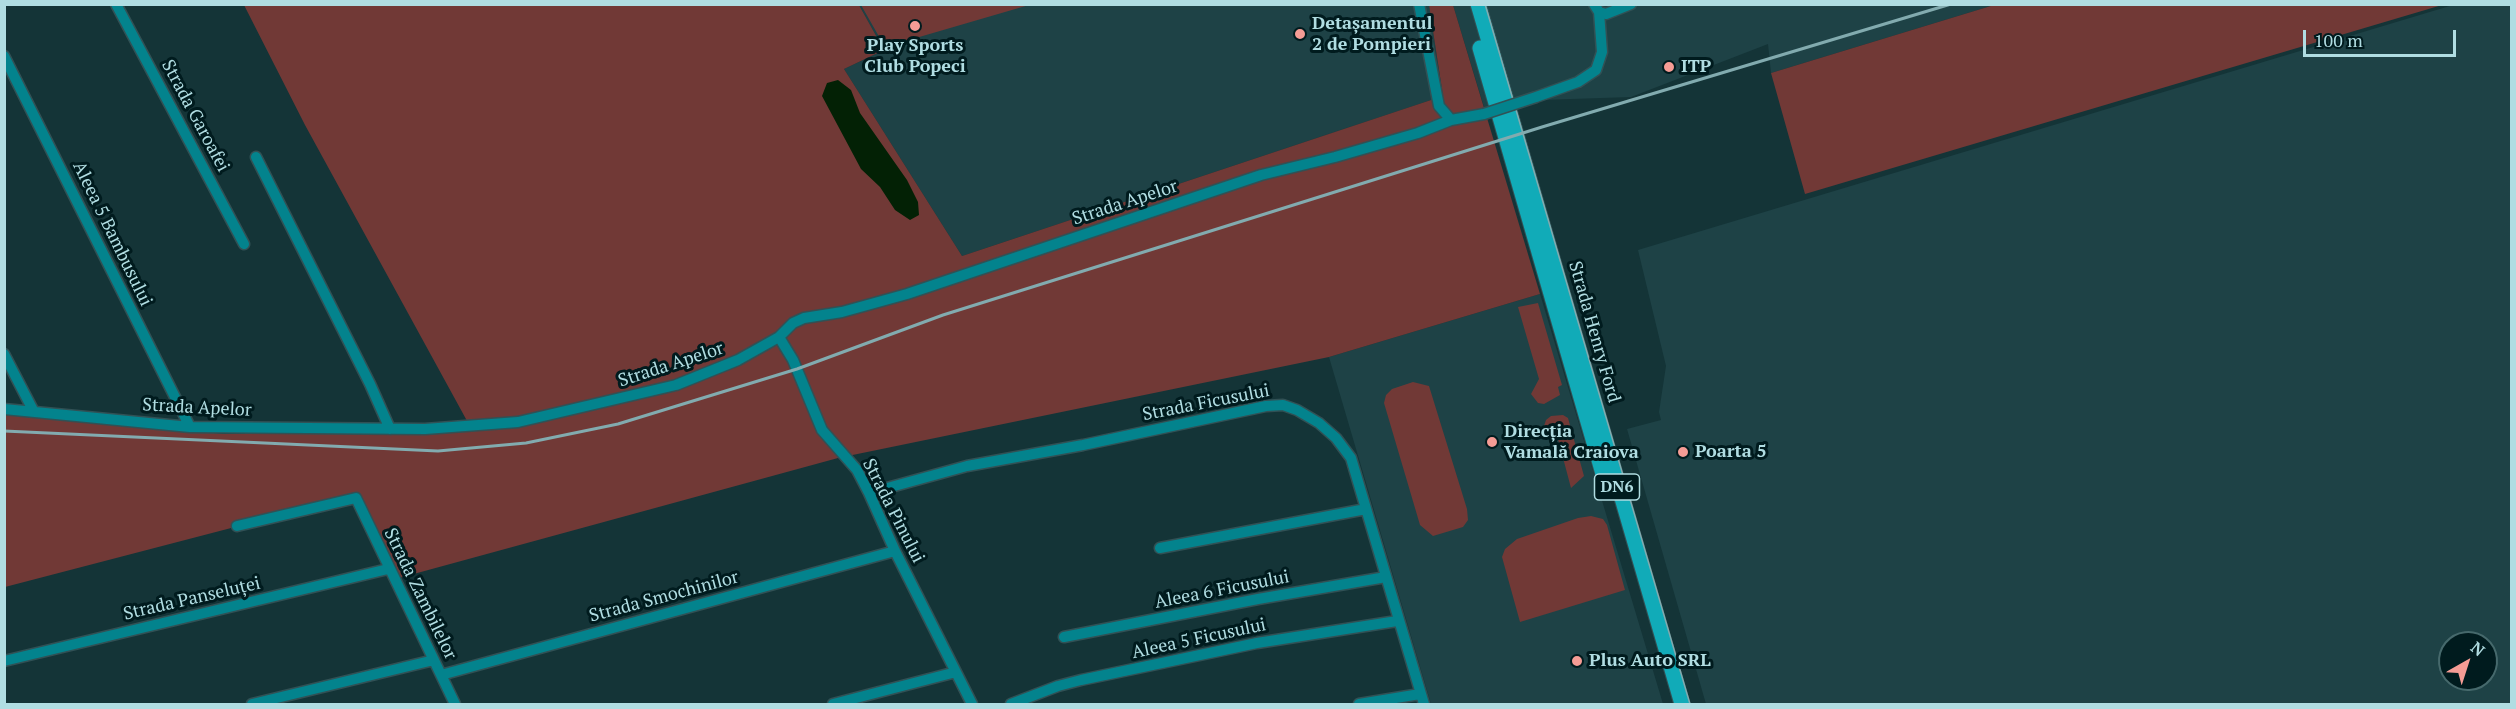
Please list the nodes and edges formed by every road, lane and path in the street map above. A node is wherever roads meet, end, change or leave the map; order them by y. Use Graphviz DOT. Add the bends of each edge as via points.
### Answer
graph roads {
  1 [pos="116,4"];
  2 [pos="1419,4"];
  3 [pos="1468,4"];
  4 [pos="1478,4"];
  5 [pos="1631,4"];
  6 [pos="1596,8"];
  7 [pos="4,56"];
  8 [pos="1451,120"];
  9 [pos="256,157"];
  10 [pos="244,244"];
  11 [pos="779,337"];
  12 [pos="4,354"];
  13 [pos="4,409"];
  14 [pos="34,412"];
  15 [pos="190,427"];
  16 [pos="390,429"];
  17 [pos="869,493"];
  18 [pos="1366,509"];
  19 [pos="237,526"];
  20 [pos="1160,548"];
  21 [pos="895,551"];
  22 [pos="388,569"];
  23 [pos="1386,577"];
  24 [pos="1397,621"];
  25 [pos="1064,637"];
  26 [pos="434,660"];
  27 [pos="4,661"];
  28 [pos="956,672"];
  29 [pos="441,675"];
  30 [pos="1422,699"];
  31 [pos="1029,701"];
  32 [pos="252,705"];
  33 [pos="455,705"];
  34 [pos="833,705"];
  35 [pos="972,705"];
  36 [pos="1011,705"];
  37 [pos="1359,705"];
  38 [pos="1671,705"];
  39 [pos="1682,705"];
  1 -- 10 [label="street, Strada Garoafei"];
  2 -- 8 [label="street" via="1439,106"];
  3 -- 38 [label="main road, Strada Henry Ford / DN6"];
  4 -- 39 [label="main road, Strada Henry Ford / DN6"];
  5 -- 6 [label="street" via="1606,14"];
  6 -- 8 [label="street, Strada Apelor, bridge" via="1602,52 1596,70 1578,82 1536,97"];
  7 -- 15 [label="street, Aleea 5 Bambusului"];
  8 -- 11 [label="street, Strada Apelor" via="1418,133 1231,184 917,291 804,318 792,323"];
  9 -- 16 [label="street"];
  11 -- 16 [label="street, Strada Apelor" via="738,360 676,385 587,408 470,428"];
  11 -- 17 [label="street, Strada Pinului" via="793,360 822,430 857,470"];
  12 -- 14 [label="street"];
  13 -- 14 [label="street, Strada Apelor"];
  14 -- 15 [label="street, Strada Apelor"];
  15 -- 16 [label="street, Strada Apelor"];
  17 -- 18 [label="street, Strada Ficusului" via="967,466 1283,405 1319,423 1336,438 1351,458"];
  17 -- 21 [label="street, Strada Pinului"];
  18 -- 20 [label="street"];
  18 -- 23 [label="street, Strada Ficusului"];
  19 -- 22 [label="street, Strada Zambilelor" via="356,498"];
  21 -- 28 [label="street, Strada Pinului"];
  21 -- 29 [label="street, Strada Smochinilor"];
  22 -- 26 [label="street, Strada Zambilelor"];
  22 -- 27 [label="street, Strada Panseluței"];
  23 -- 24 [label="street, Strada Ficusului"];
  23 -- 25 [label="street, Aleea 6 Ficusului"];
  24 -- 30 [label="street, Strada Ficusului"];
  24 -- 31 [label="street, Aleea 5 Ficusului" via="1257,643 1081,680"];
  26 -- 29 [label="street, Strada Zambilelor"];
  26 -- 32 [label="street"];
  28 -- 34 [label="street"];
  28 -- 35 [label="street, Strada Pinului"];
  29 -- 33 [label="street, Strada Zambilelor"];
  30 -- 37 [label="street"];
  31 -- 36 [label="street, Aleea 5 Ficusului"];
}
